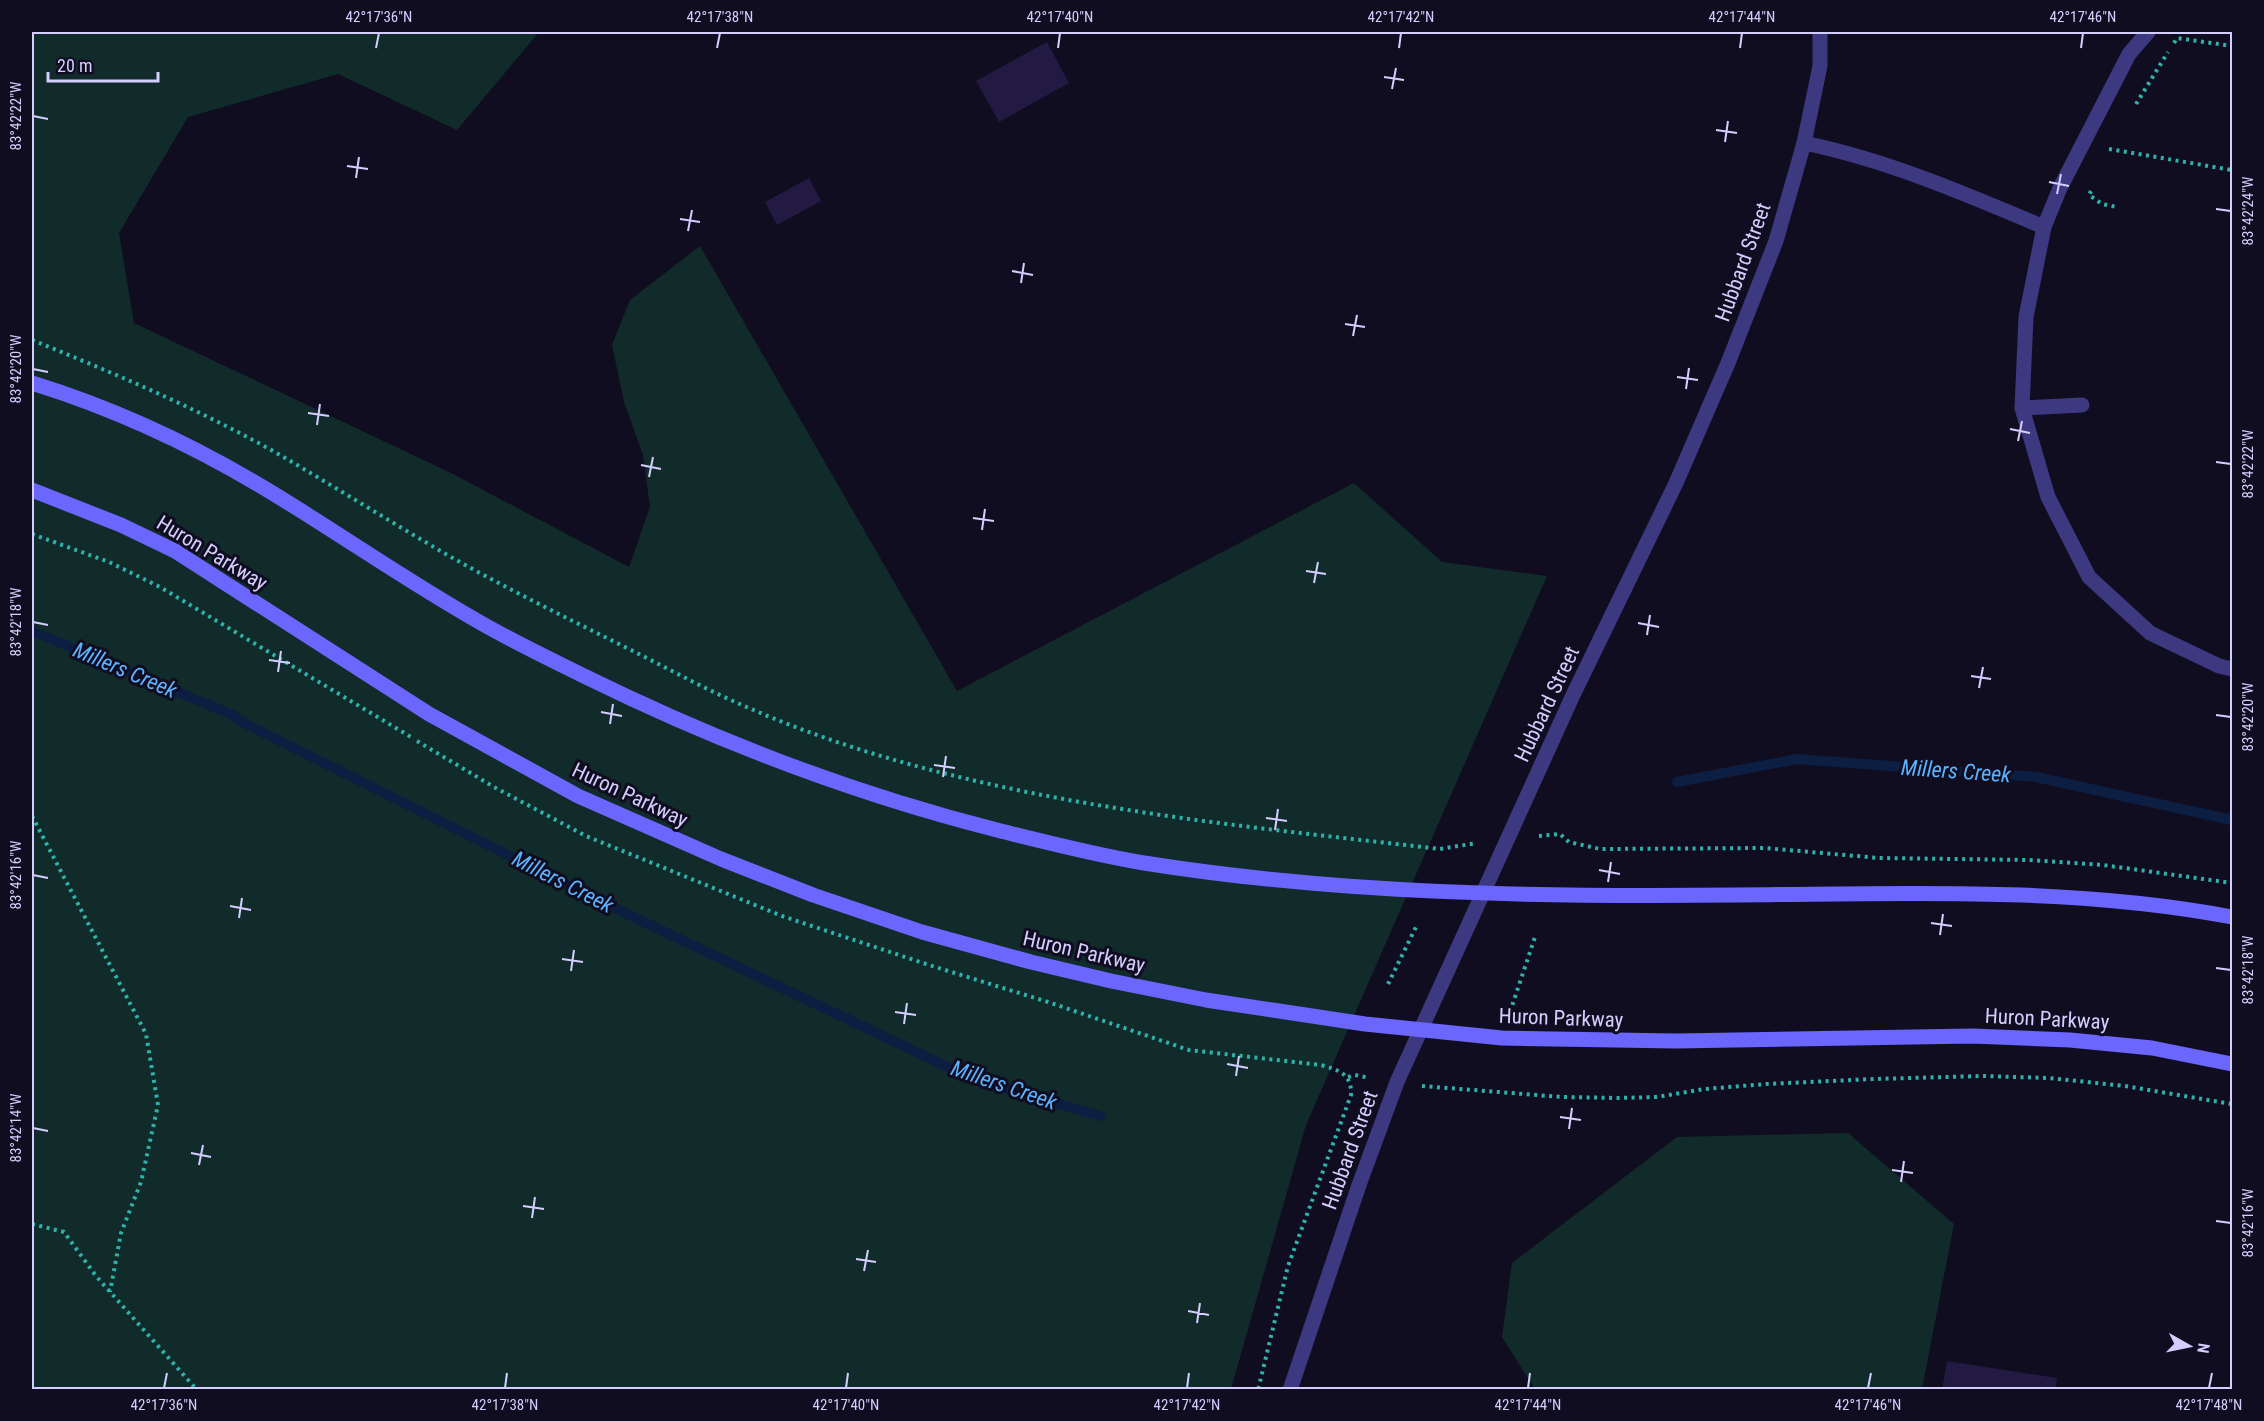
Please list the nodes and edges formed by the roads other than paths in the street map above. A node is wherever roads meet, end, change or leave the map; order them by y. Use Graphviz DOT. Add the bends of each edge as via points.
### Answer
graph roads {
  1 [pos="1820,32"];
  2 [pos="2148,32"];
  3 [pos="1804,143"];
  4 [pos="2044,227"];
  5 [pos="32,383"];
  6 [pos="2082,405"];
  7 [pos="2022,408"];
  8 [pos="32,490"];
  9 [pos="2232,669"];
  10 [pos="1483,892"];
  11 [pos="2232,917"];
  12 [pos="1421,1030"];
  13 [pos="2232,1064"];
  14 [pos="1290,1389"];
  1 -- 3 [label="street, Hubbard Street" via="1820,66"];
  2 -- 4 [label="street" via="2129,54"];
  3 -- 4 [label="street" via="1860,156"];
  3 -- 10 [label="street, Hubbard Street" via="1776,242 1723,374 1676,483"];
  4 -- 7 [label="street" via="2026,317"];
  5 -- 10 [label="main road" via="133,421 200,452 482,624 630,699 776,760 926,811 1142,863 1313,884"];
  6 -- 7 [label="street"];
  7 -- 9 [label="street" via="2048,497 2089,577 2150,633"];
  8 -- 12 [label="main road, Huron Parkway" via="174,551 429,714 578,796 793,887 922,932 1111,981 1206,1000"];
  10 -- 11 [label="main road" via="2033,894 2129,902"];
  10 -- 12 [label="street, Hubbard Street"];
  12 -- 13 [label="main road, Huron Parkway" via="1589,1041 1961,1036 2070,1040 2152,1048"];
  12 -- 14 [label="street, Hubbard Street" via="1359,1185"];
}
